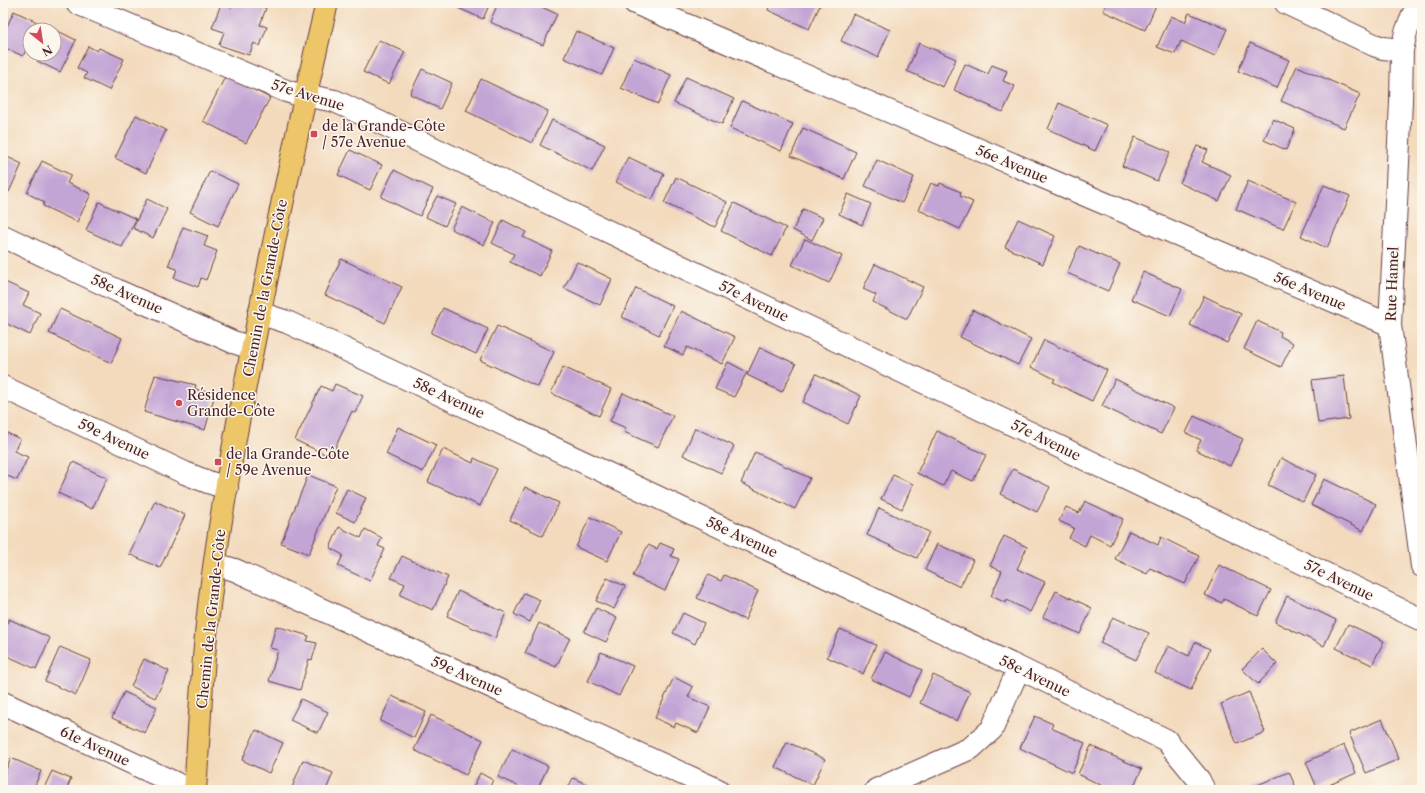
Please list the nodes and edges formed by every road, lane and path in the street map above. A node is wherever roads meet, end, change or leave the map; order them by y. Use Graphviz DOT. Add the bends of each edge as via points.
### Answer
graph roads {
  1 [pos="78,3"];
  2 [pos="327,3"];
  3 [pos="635,3"];
  4 [pos="1286,3"];
  5 [pos="1418,3"];
  6 [pos="1402,50"];
  7 [pos="306,96"];
  8 [pos="3,236"];
  9 [pos="259,313"];
  10 [pos="1390,325"];
  11 [pos="252,348"];
  12 [pos="3,387"];
  13 [pos="227,488"];
  14 [pos="1421,553"];
  15 [pos="215,564"];
  16 [pos="1422,620"];
  17 [pos="1019,668"];
  18 [pos="3,703"];
  19 [pos="187,790"];
  20 [pos="195,790"];
  21 [pos="718,790"];
  22 [pos="876,790"];
  23 [pos="1204,790"];
  1 -- 7 [label="street, 57e Avenue" via="286,91"];
  2 -- 7 [label="main road, Chemin de la Grande-Côte"];
  3 -- 10 [label="street, 56e Avenue"];
  4 -- 6 [label="street" via="1374,46"];
  5 -- 6 [label="street, Rue Hamel" via="1406,32"];
  6 -- 10 [label="street, Rue Hamel"];
  7 -- 9 [label="main road, Chemin de la Grande-Côte"];
  7 -- 16 [label="street, 57e Avenue" via="342,104"];
  8 -- 11 [label="street, 58e Avenue" via="125,294"];
  9 -- 11 [label="main road, Chemin de la Grande-Côte"];
  9 -- 17 [label="street, 58e Avenue" via="287,322"];
  10 -- 14 [label="street, Rue Hamel"];
  11 -- 13 [label="main road, Chemin de la Grande-Côte"];
  12 -- 13 [label="street, 59e Avenue" via="185,473"];
  13 -- 15 [label="main road, Chemin de la Grande-Côte"];
  15 -- 20 [label="main road, Chemin de la Grande-Côte" via="206,635"];
  15 -- 21 [label="street, 59e Avenue" via="235,570"];
  17 -- 22 [label="street" via="992,729 971,748"];
  17 -- 23 [label="street, 58e Avenue" via="1166,740 1199,780"];
  18 -- 19 [label="street, 61e Avenue"];
}
